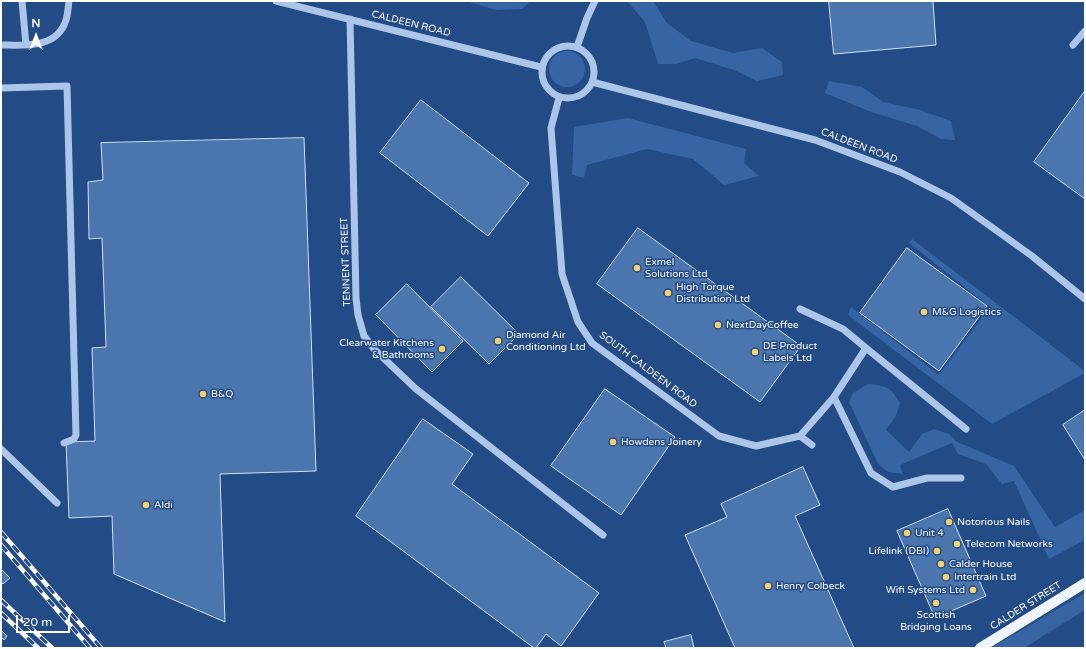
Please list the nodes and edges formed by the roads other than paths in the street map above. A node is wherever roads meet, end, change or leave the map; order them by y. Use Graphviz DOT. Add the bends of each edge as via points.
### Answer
graph roads {
  1 [pos="22,1"];
  2 [pos="70,1"];
  3 [pos="276,1"];
  4 [pos="595,1"];
  5 [pos="350,19"];
  6 [pos="1085,31"];
  7 [pos="1,45"];
  8 [pos="26,45"];
  9 [pos="1073,45"];
  10 [pos="577,47"];
  11 [pos="541,67"];
  12 [pos="592,82"];
  13 [pos="1,88"];
  14 [pos="559,98"];
  15 [pos="1085,299"];
  16 [pos="800,309"];
  17 [pos="866,348"];
  18 [pos="834,397"];
  19 [pos="966,429"];
  20 [pos="800,436"];
  21 [pos="64,443"];
  22 [pos="812,445"];
  23 [pos="1,449"];
  24 [pos="961,478"];
  25 [pos="57,503"];
  26 [pos="603,535"];
  27 [pos="1085,583"];
  28 [pos="980,648"];
  1 -- 8 [label="street"];
  2 -- 8 [label="street" via="66,21 59,33 48,42"];
  3 -- 5 [label="street, CALDEEN ROAD"];
  4 -- 10 [label="street"];
  5 -- 11 [label="street, CALDEEN ROAD"];
  5 -- 26 [label="street, TENNENT STREET" via="356,298 364,336 374,350 416,389"];
  6 -- 9 [label="street"];
  7 -- 8 [label="street"];
  10 -- 11 [label="street" via="556,48 549,53"];
  10 -- 12 [label="street" via="590,58 594,72"];
  11 -- 14 [label="street" via="545,86"];
  12 -- 14 [label="street" via="588,90 579,96"];
  12 -- 15 [label="street, CALDEEN ROAD" via="815,140 900,172 951,198 1032,256"];
  13 -- 21 [label="street" via="67,86 76,435 74,439"];
  14 -- 20 [label="street, SOUTH CALDEEN ROAD" via="551,128 562,274 578,322 592,343 719,436 756,446"];
  16 -- 17 [label="street" via="843,329"];
  17 -- 18 [label="street"];
  17 -- 19 [label="street"];
  18 -- 20 [label="street"];
  18 -- 24 [label="street" via="871,473 893,487 927,478"];
  20 -- 22 [label="street"];
  23 -- 25 [label="street"];
  27 -- 28 [label="main road, CALDER STREET"];
}
